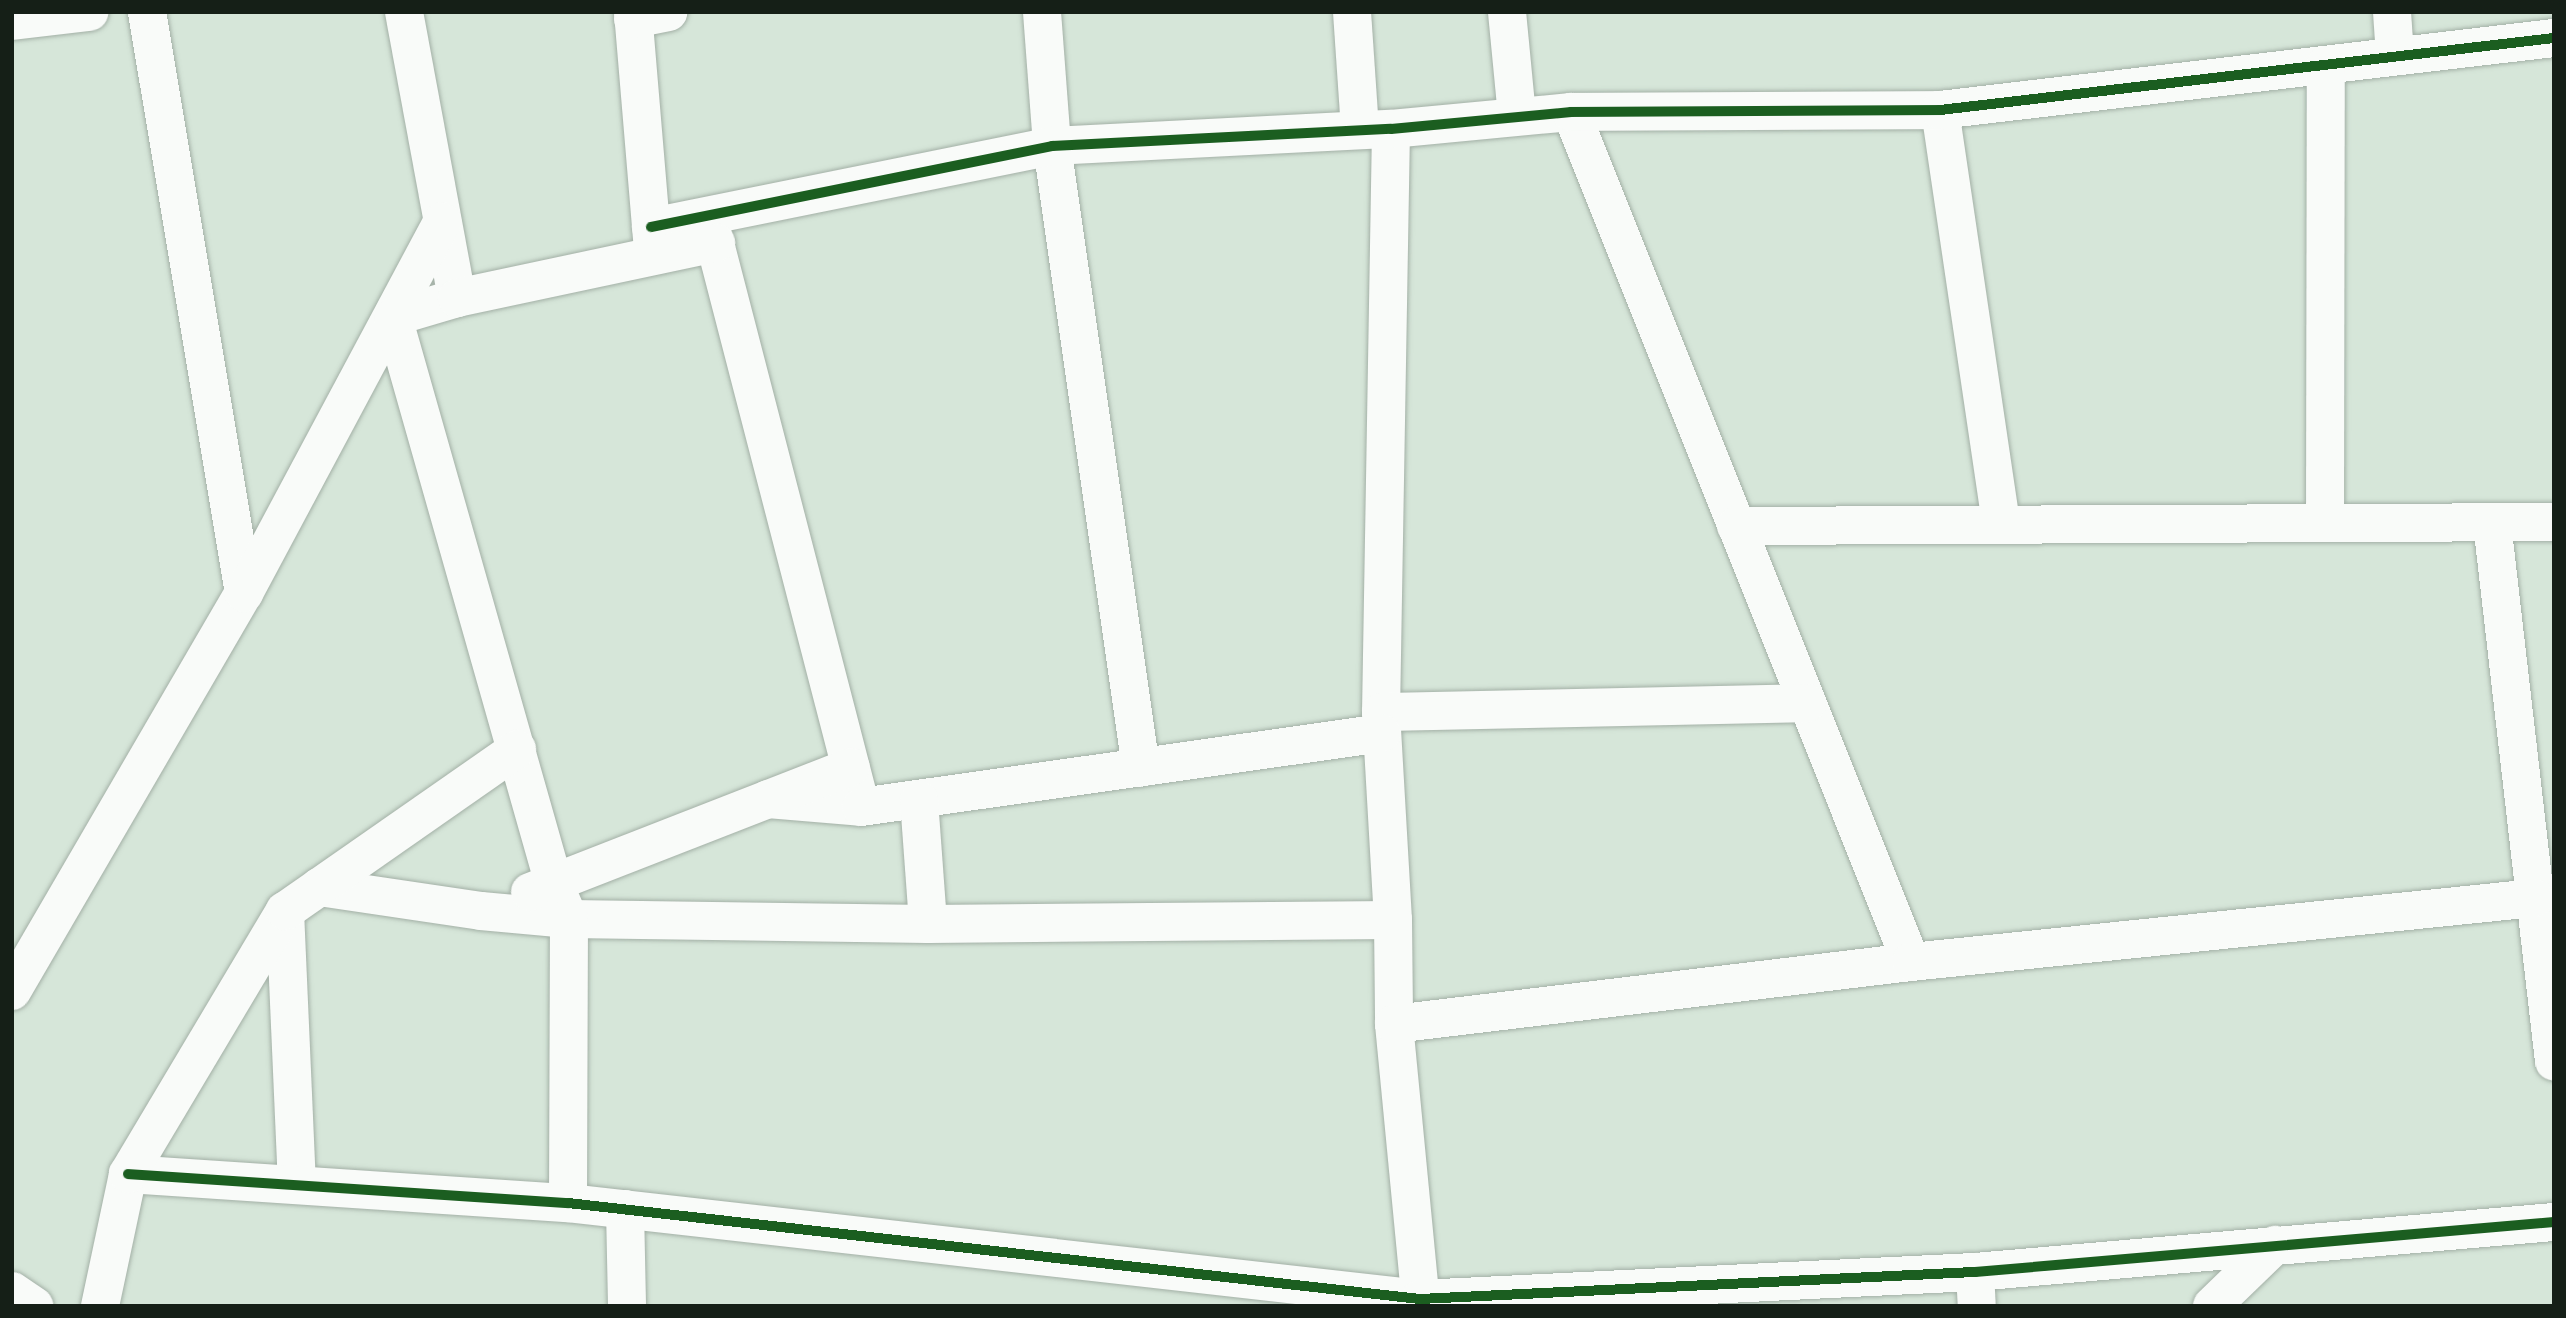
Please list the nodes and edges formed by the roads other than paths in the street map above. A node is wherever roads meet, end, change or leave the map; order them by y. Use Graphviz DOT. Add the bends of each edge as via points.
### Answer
graph roads {
  1 [pos="89,12"];
  2 [pos="147,12"];
  3 [pos="404,12"];
  4 [pos="1042,12"];
  5 [pos="1352,12"];
  6 [pos="1507,12"];
  7 [pos="2392,12"];
  8 [pos="645,15"];
  9 [pos="12,21"];
  10 [pos="2554,38"];
  11 [pos="2395,56"];
  12 [pos="2326,65"];
  13 [pos="1940,110"];
  14 [pos="1571,112"];
  15 [pos="1517,115"];
  16 [pos="1375,130"];
  17 [pos="1052,146"];
  18 [pos="442,222"];
  19 [pos="712,229"];
  20 [pos="652,243"];
  21 [pos="457,298"];
  22 [pos="393,317"];
  23 [pos="2554,522"];
  24 [pos="2325,523"];
  25 [pos="2492,523"];
  26 [pos="2001,525"];
  27 [pos="1737,526"];
  28 [pos="244,593"];
  29 [pos="1807,703"];
  30 [pos="1382,723"];
  31 [pos="517,749"];
  32 [pos="851,767"];
  33 [pos="1142,768"];
  34 [pos="768,799"];
  35 [pos="919,800"];
  36 [pos="861,807"];
  37 [pos="2540,882"];
  38 [pos="554,884"];
  39 [pos="319,887"];
  40 [pos="285,911"];
  41 [pos="481,911"];
  42 [pos="569,919"];
  43 [pos="1393,920"];
  44 [pos="928,924"];
  45 [pos="1911,962"];
  46 [pos="12,991"];
  47 [pos="1394,1024"];
  48 [pos="2554,1061"];
  49 [pos="128,1174"];
  50 [pos="297,1185"];
  51 [pos="568,1203"];
  52 [pos="625,1209"];
  53 [pos="2554,1222"];
  54 [pos="2275,1245"];
  55 [pos="1976,1289"];
  56 [pos="12,1291"];
  57 [pos="1420,1302"];
  58 [pos="34,1306"];
  59 [pos="100,1306"];
  60 [pos="627,1306"];
  61 [pos="2212,1306"];
  1 -- 9 [label="street"];
  2 -- 28 [label="street"];
  3 -- 18 [label="street"];
  4 -- 17 [label="street"];
  5 -- 16 [label="street"];
  6 -- 15 [label="street"];
  7 -- 11 [label="street"];
  8 -- 20 [label="street"];
  10 -- 11 [label="street"];
  11 -- 12 [label="street"];
  12 -- 13 [label="street"];
  12 -- 24 [label="street"];
  13 -- 14 [label="street"];
  13 -- 26 [label="street"];
  14 -- 15 [label="street"];
  14 -- 27 [label="street"];
  15 -- 16 [label="street"];
  16 -- 17 [label="street"];
  16 -- 30 [label="street"];
  17 -- 19 [label="street"];
  17 -- 33 [label="street"];
  18 -- 21 [label="street"];
  18 -- 22 [label="street"];
  19 -- 20 [label="street"];
  19 -- 32 [label="street"];
  20 -- 21 [label="street"];
  21 -- 22 [label="street"];
  22 -- 28 [label="street"];
  22 -- 31 [label="street"];
  23 -- 25 [label="street"];
  24 -- 25 [label="street"];
  24 -- 26 [label="street"];
  25 -- 37 [label="street"];
  26 -- 27 [label="street"];
  27 -- 29 [label="street"];
  28 -- 46 [label="street"];
  29 -- 30 [label="street"];
  29 -- 45 [label="street"];
  30 -- 33 [label="street"];
  30 -- 43 [label="street"];
  31 -- 38 [label="street"];
  31 -- 39 [label="street"];
  32 -- 34 [label="street"];
  32 -- 36 [label="street"];
  33 -- 35 [label="street"];
  34 -- 36 [label="street"];
  34 -- 38 [label="street"];
  35 -- 36 [label="street"];
  35 -- 44 [label="street"];
  37 -- 45 [label="street"];
  37 -- 48 [label="street"];
  38 -- 41 [label="street"];
  38 -- 42 [label="street"];
  39 -- 40 [label="street"];
  39 -- 41 [label="street"];
  40 -- 49 [label="street"];
  40 -- 50 [label="street"];
  41 -- 42 [label="street"];
  42 -- 44 [label="street"];
  42 -- 51 [label="street"];
  43 -- 44 [label="street"];
  43 -- 47 [label="street"];
  45 -- 47 [label="street"];
  47 -- 57 [label="street"];
  49 -- 50 [label="street"];
  49 -- 59 [label="street"];
  50 -- 51 [label="street"];
  51 -- 52 [label="street"];
  52 -- 57 [label="street"];
  52 -- 60 [label="street"];
  53 -- 54 [label="street"];
  54 -- 55 [label="street"];
  54 -- 61 [label="street"];
  55 -- 57 [label="street"];
  56 -- 58 [label="street"];
}
